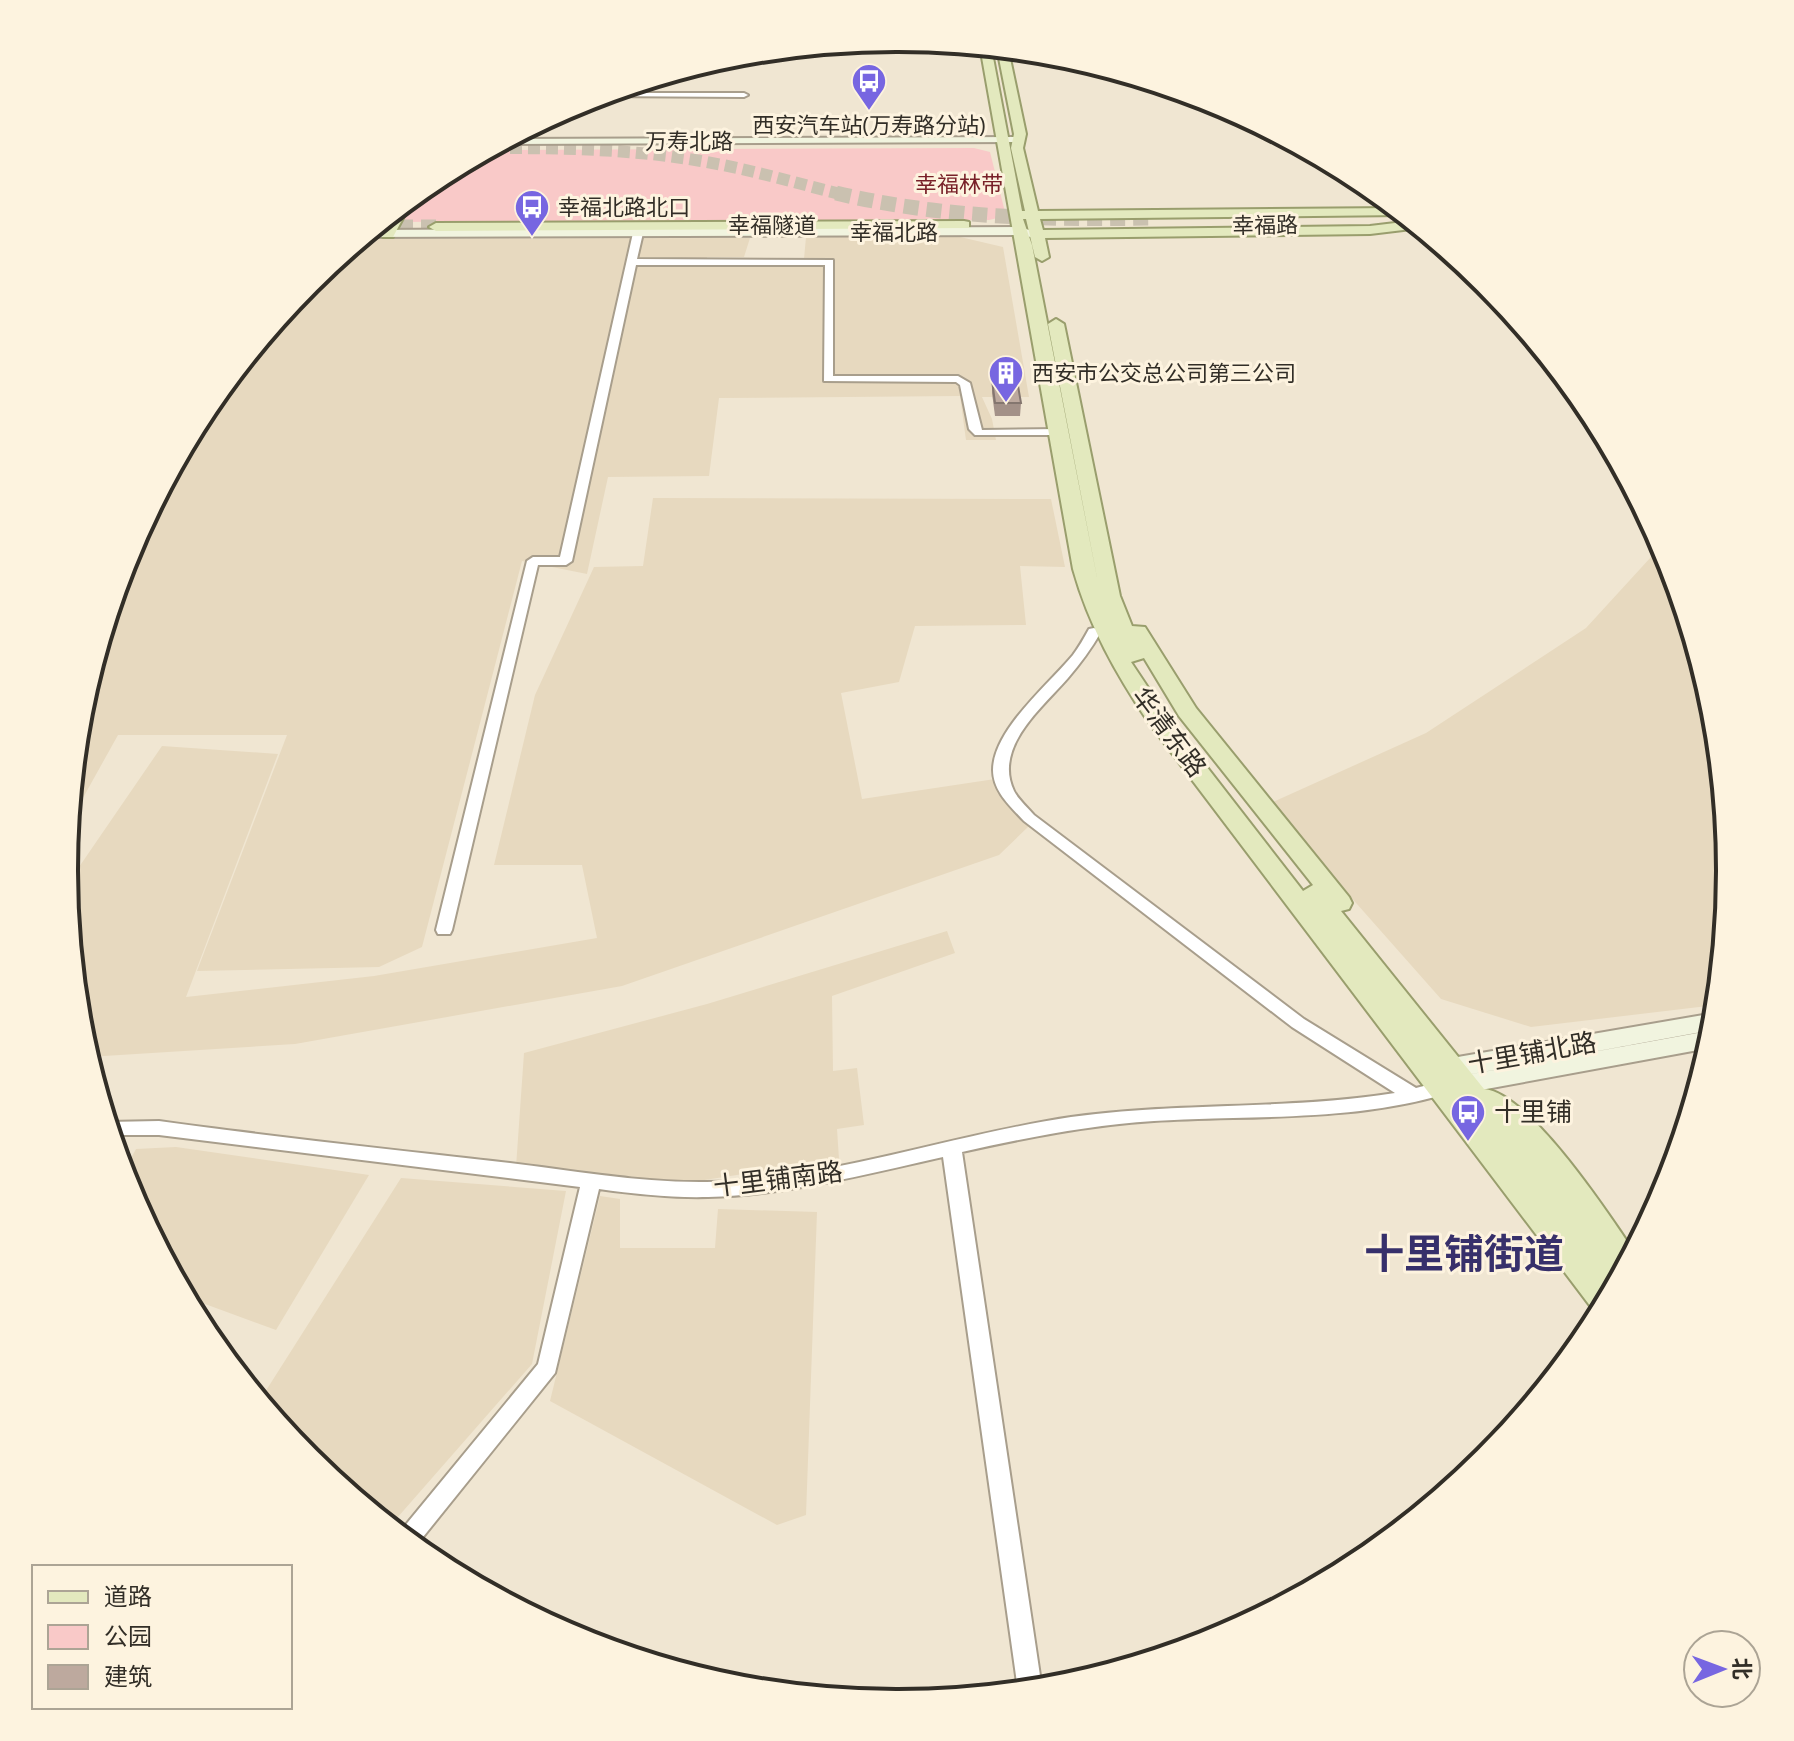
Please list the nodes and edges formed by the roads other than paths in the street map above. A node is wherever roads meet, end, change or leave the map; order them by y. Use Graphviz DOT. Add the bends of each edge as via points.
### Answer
graph roads {
  1 [pos="988,57"];
  2 [pos="1003,59"];
  3 [pos="634,95"];
  4 [pos="744,95"];
  5 [pos="1011,140"];
  6 [pos="524,142"];
  7 [pos="1383,212"];
  8 [pos="1392,219"];
  9 [pos="1156,222"];
  10 [pos="1370,223"];
  11 [pos="1026,224"];
  12 [pos="1399,224"];
  13 [pos="964,225"];
  14 [pos="392,227"];
  15 [pos="436,227"];
  16 [pos="638,233"];
  17 [pos="383,234"];
  18 [pos="388,234"];
  19 [pos="632,262"];
  20 [pos="1060,432"];
  21 [pos="1076,532"];
  22 [pos="1094,632"];
  23 [pos="444,930"];
  24 [pos="1701,1024"];
  25 [pos="1697,1041"];
  26 [pos="1444,1084"];
  27 [pos="120,1128"];
  28 [pos="952,1150"];
  29 [pos="591,1180"];
  30 [pos="1620,1254"];
  31 [pos="1611,1270"];
  32 [pos="1598,1293"];
  33 [pos="414,1531"];
  34 [pos="1028,1678"];
  1 -- 5 [label="main road, 华清东路"];
  2 -- 5 [label="main road, 华清东路"];
  3 -- 4 [label="street"];
  5 -- 6 [label="main road, 万寿北路"];
  5 -- 11 [label="main road, 华清东路" via="1017,148"];
  7 -- 11 [label="main road"];
  8 -- 10 [label="main road"];
  9 -- 10 [label="main road, 幸福路"];
  10 -- 11 [label="main road"];
  10 -- 12 [label="main road"];
  11 -- 16 [label="main road, 幸福北路"];
  11 -- 20 [label="main road, 华清东路" via="1025,245"];
  11 -- 26 [label="main road, 华清东路" via="1083,452 1101,554 1144,645 1169,685 1399,976"];
  13 -- 15 [label="main road, 幸福隧道"];
  14 -- 18 [label="main road"];
  16 -- 18 [label="main road, 幸福北路"];
  16 -- 19 [label="street"];
  17 -- 18 [label="main road, 幸福北路"];
  19 -- 20 [label="street" via="830,262 828,379 958,379 965,383 979,433"];
  19 -- 23 [label="street" via="566,561 533,561"];
  20 -- 21 [label="main road, 华清东路"];
  21 -- 22 [label="main road" via="1077,587"];
  21 -- 26 [label="main road, 华清东路" via="1098,619 1140,694"];
  22 -- 26 [label="main road" via="1140,717 1385,1038"];
  22 -- 26 [label="street" via="1077,662 1012,732 1001,764 1008,797 1298,1023"];
  24 -- 26 [label="main road, 十里铺北路"];
  25 -- 26 [label="main road, 十里铺北路"];
  26 -- 28 [label="street, 十里铺南路" via="1358,1107 1114,1118"];
  26 -- 30 [label="main road" via="1515,1119"];
  26 -- 31 [label="main road, 华清东路"];
  26 -- 32 [label="main road, 华清东路"];
  27 -- 29 [label="street, 十里铺南路" via="159,1128"];
  28 -- 29 [label="street, 十里铺南路" via="735,1188"];
  28 -- 34 [label="street"];
  29 -- 33 [label="street" via="548,1367"];
}
